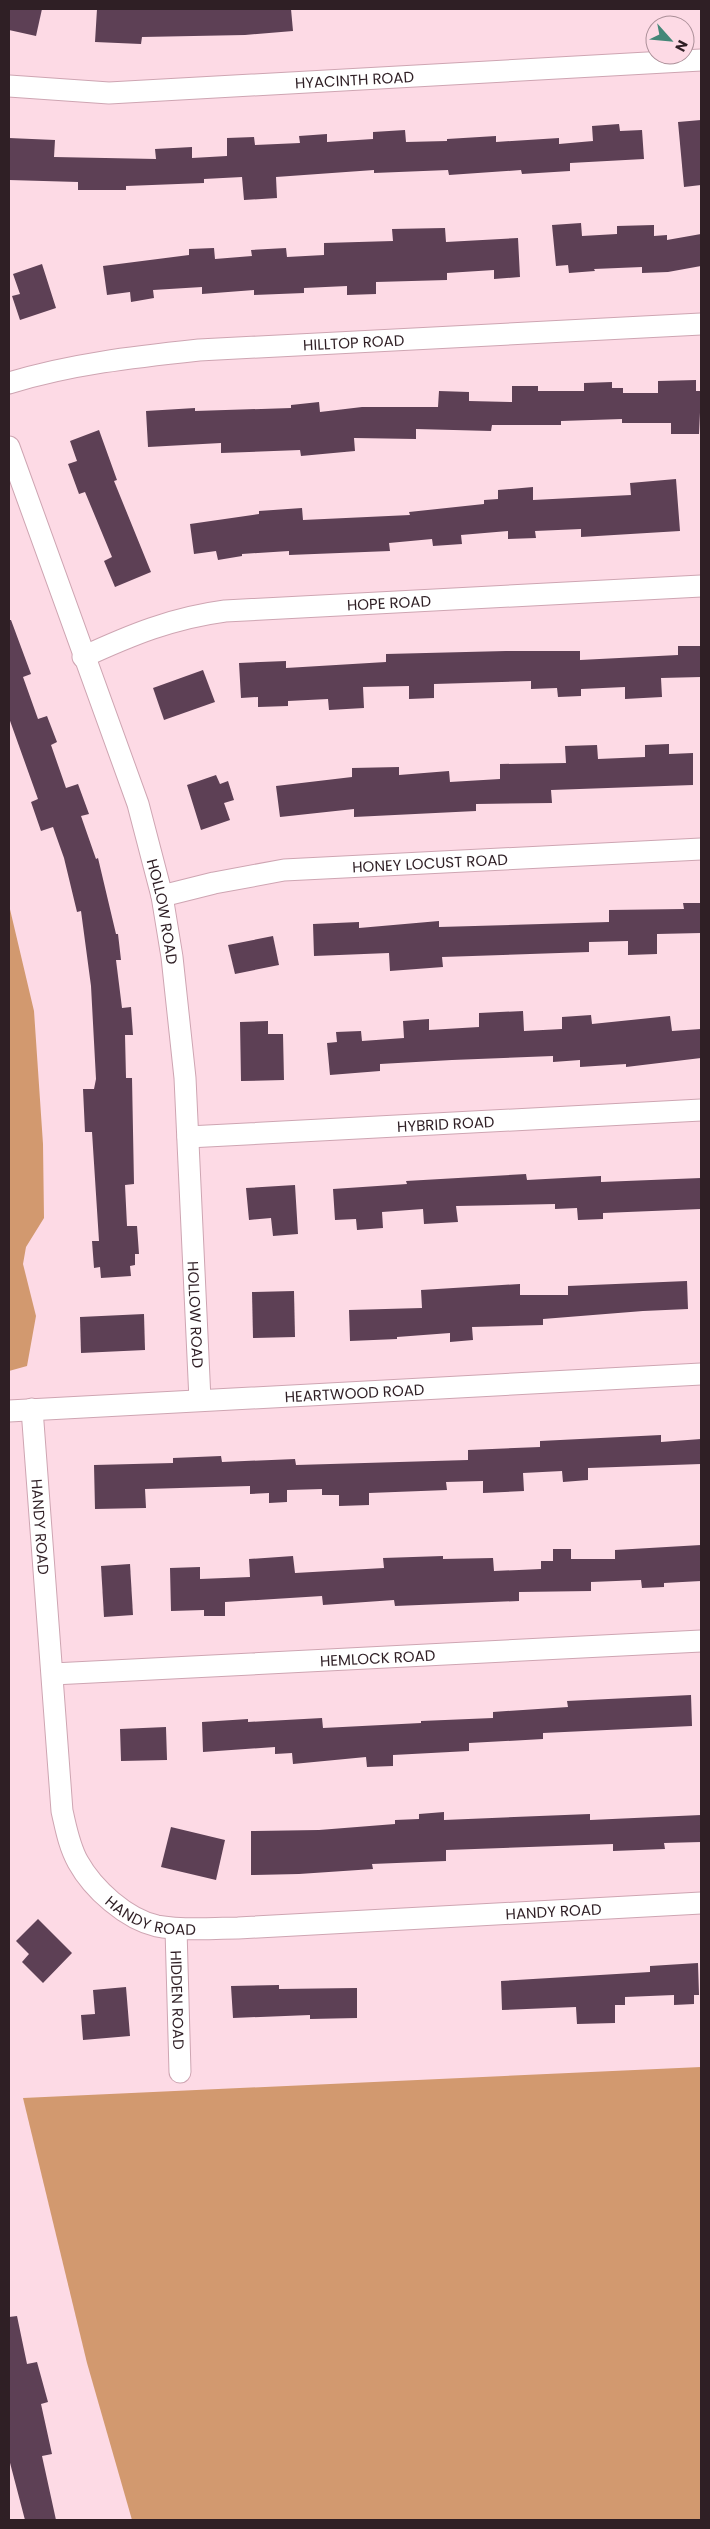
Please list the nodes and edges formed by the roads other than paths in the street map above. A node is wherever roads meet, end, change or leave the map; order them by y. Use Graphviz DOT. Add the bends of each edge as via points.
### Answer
graph roads {
  1 [pos="701,60"];
  2 [pos="9,86"];
  3 [pos="701,324"];
  4 [pos="9,383"];
  5 [pos="9,447"];
  6 [pos="701,586"];
  7 [pos="83,657"];
  8 [pos="701,849"];
  9 [pos="162,896"];
  10 [pos="701,1110"];
  11 [pos="188,1137"];
  12 [pos="701,1374"];
  13 [pos="200,1400"];
  14 [pos="32,1409"];
  15 [pos="9,1411"];
  16 [pos="701,1641"];
  17 [pos="53,1674"];
  18 [pos="701,1903"];
  19 [pos="176,1929"];
  20 [pos="180,2072"];
  1 -- 2 [label="street, HYACINTH ROAD" via="109,93"];
  3 -- 4 [label="street, HILLTOP ROAD" via="199,350 118,358 49,371"];
  5 -- 7 [label="street, HOLLOW ROAD"];
  6 -- 7 [label="street, HOPE ROAD" via="225,611 156,625"];
  7 -- 9 [label="street, HOLLOW ROAD" via="138,804"];
  8 -- 9 [label="street, HONEY LOCUST ROAD" via="292,869"];
  9 -- 11 [label="street, HOLLOW ROAD" via="175,985"];
  10 -- 11 [label="street, HYBRID ROAD"];
  11 -- 13 [label="street, HOLLOW ROAD"];
  12 -- 13 [label="street, HEARTWOOD ROAD"];
  13 -- 14 [label="street, HEARTWOOD ROAD"];
  14 -- 15 [label="street, HEARTWOOD ROAD"];
  14 -- 17 [label="street, HANDY ROAD"];
  16 -- 17 [label="street, HEMLOCK ROAD"];
  17 -- 19 [label="street, HANDY ROAD" via="62,1810 69,1842 78,1863 105,1896 124,1912 148,1923"];
  18 -- 19 [label="street, HANDY ROAD"];
  19 -- 20 [label="street, HIDDEN ROAD"];
}
